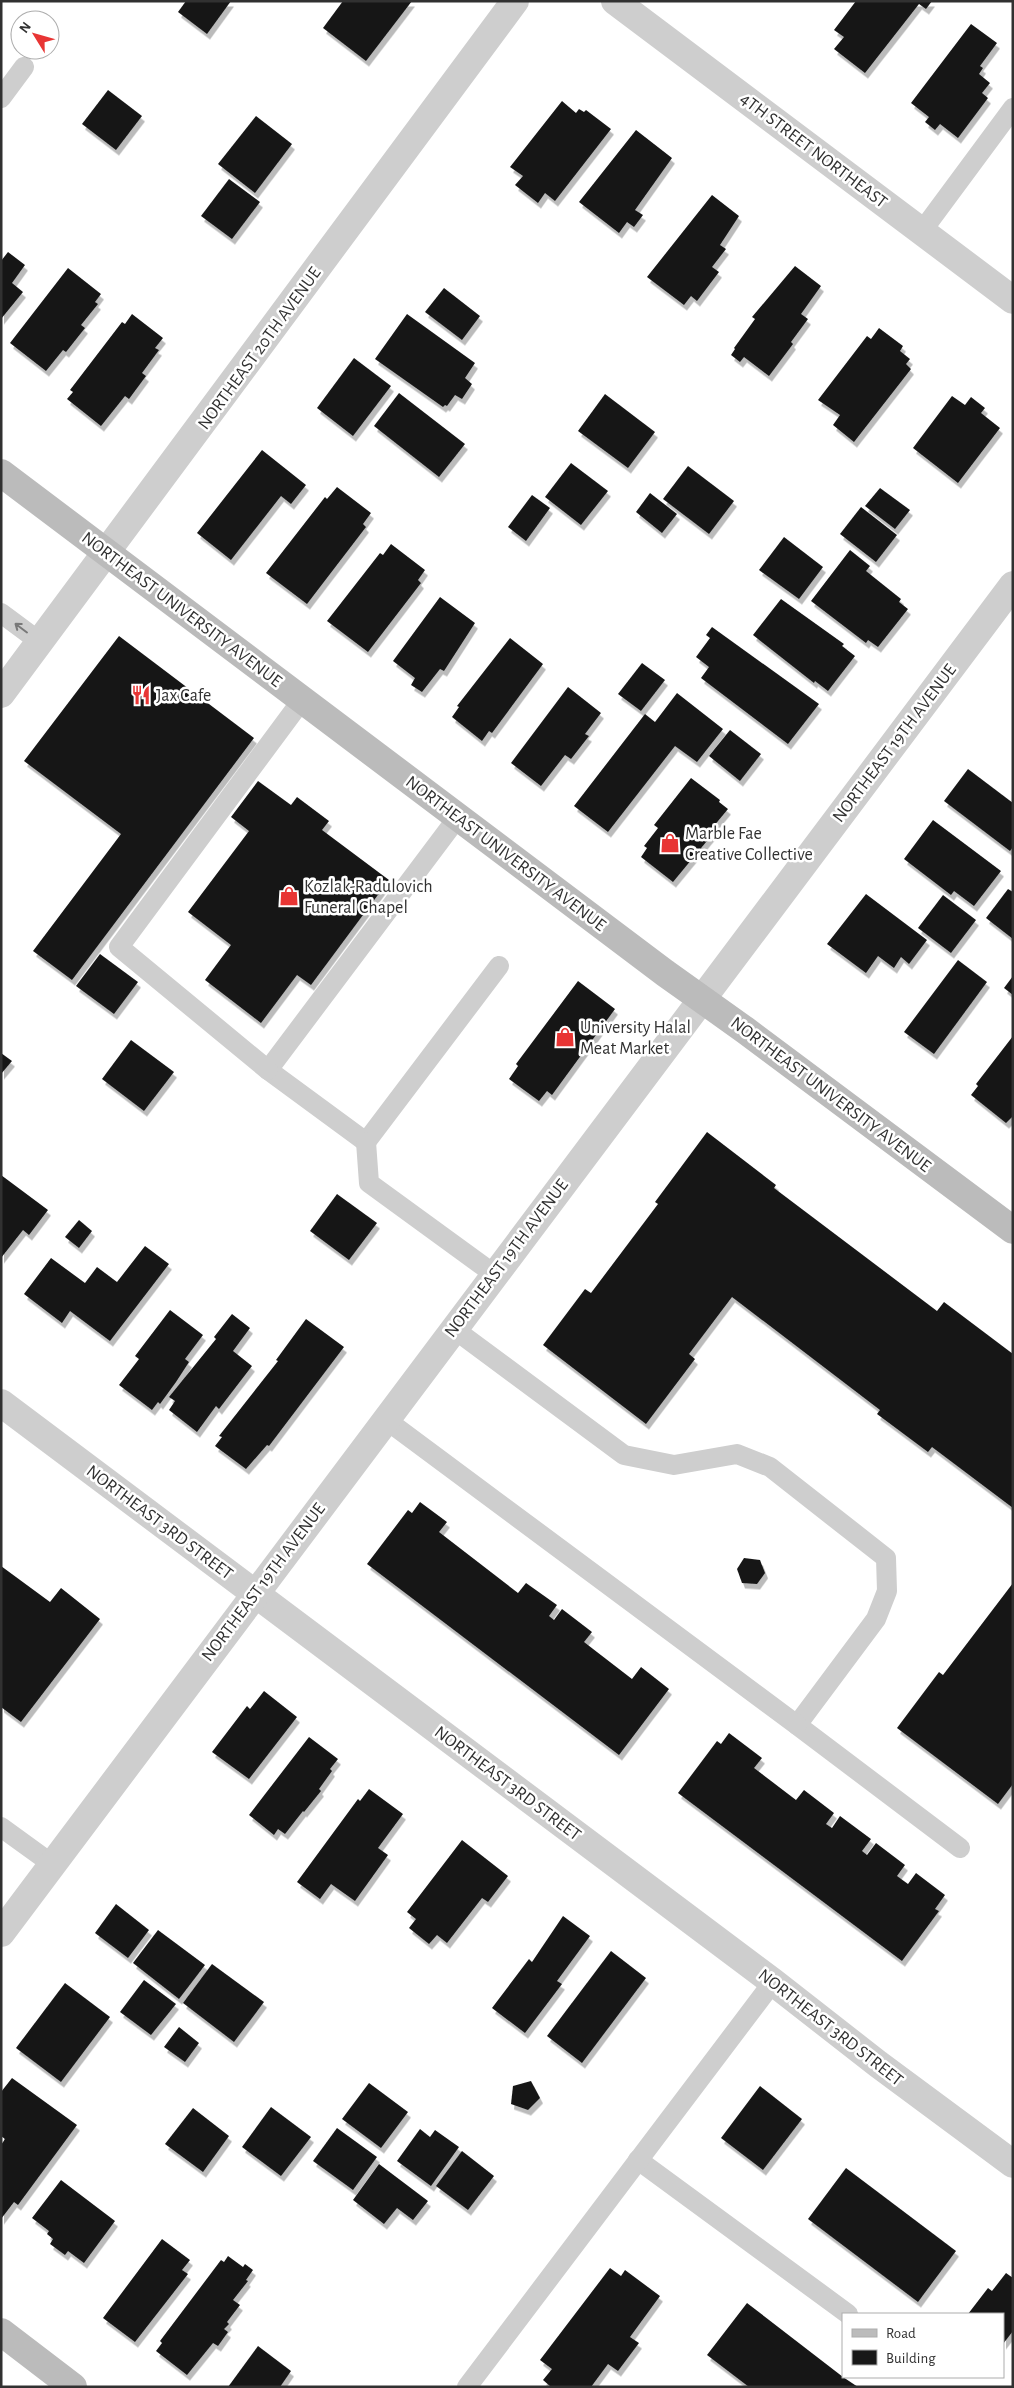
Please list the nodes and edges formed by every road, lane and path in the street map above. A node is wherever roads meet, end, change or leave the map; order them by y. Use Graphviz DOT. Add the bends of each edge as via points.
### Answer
graph roads {
  1 [pos="515,1"];
  2 [pos="614,1"];
  3 [pos="24,67"];
  4 [pos="1,98"];
  5 [pos="1013,108"];
  6 [pos="922,231"];
  7 [pos="1013,300"];
  8 [pos="1,473"];
  9 [pos="108,553"];
  10 [pos="1013,585"];
  11 [pos="1,613"];
  12 [pos="40,642"];
  13 [pos="1,694"];
  14 [pos="302,700"];
  15 [pos="458,817"];
  16 [pos="498,966"];
  17 [pos="701,998"];
  18 [pos="268,1070"];
  19 [pos="366,1142"];
  20 [pos="1013,1230"];
  21 [pos="494,1274"];
  22 [pos="454,1329"];
  23 [pos="1,1403"];
  24 [pos="385,1419"];
  25 [pos="255,1594"];
  26 [pos="797,1725"];
  27 [pos="1,1827"];
  28 [pos="960,1848"];
  29 [pos="52,1864"];
  30 [pos="1,1933"];
  31 [pos="773,1982"];
  32 [pos="638,2160"];
  33 [pos="1013,2164"];
  34 [pos="847,2313"];
  35 [pos="1,2332"];
  36 [pos="74,2387"];
  37 [pos="467,2387"];
  1 -- 9 [label="street, NORTHEAST 20TH AVENUE"];
  2 -- 6 [label="street, 4TH STREET NORTHEAST"];
  3 -- 4 [label="lane"];
  5 -- 6 [label="lane"];
  6 -- 7 [label="street, 4TH STREET NORTHEAST"];
  8 -- 9 [label="main road, NORTHEAST UNIVERSITY AVENUE"];
  9 -- 12 [label="street, NORTHEAST 20TH AVENUE"];
  9 -- 14 [label="main road, NORTHEAST UNIVERSITY AVENUE"];
  10 -- 17 [label="street, NORTHEAST 19TH AVENUE"];
  12 -- 11 [label="lane, one-way"];
  12 -- 13 [label="street, NORTHEAST 20TH AVENUE"];
  14 -- 15 [label="main road, NORTHEAST UNIVERSITY AVENUE"];
  14 -- 18 [label="lane" via="119,947"];
  15 -- 17 [label="main road, NORTHEAST UNIVERSITY AVENUE"];
  15 -- 18 [label="lane"];
  16 -- 19 [label="lane"];
  17 -- 20 [label="main road, NORTHEAST UNIVERSITY AVENUE"];
  17 -- 21 [label="street, NORTHEAST 19TH AVENUE"];
  18 -- 19 [label="lane"];
  19 -- 21 [label="lane" via="369,1183"];
  21 -- 22 [label="street, NORTHEAST 19TH AVENUE"];
  22 -- 24 [label="street, NORTHEAST 19TH AVENUE"];
  22 -- 26 [label="lane" via="624,1455 674,1464 737,1454 770,1467 886,1558 887,1591 876,1619"];
  23 -- 25 [label="street, NORTHEAST 3RD STREET"];
  24 -- 25 [label="street, NORTHEAST 19TH AVENUE"];
  24 -- 26 [label="lane"];
  25 -- 29 [label="street, NORTHEAST 19TH AVENUE"];
  25 -- 31 [label="street, NORTHEAST 3RD STREET"];
  26 -- 28 [label="lane"];
  27 -- 29 [label="lane"];
  29 -- 30 [label="street, NORTHEAST 19TH AVENUE"];
  31 -- 32 [label="lane"];
  31 -- 33 [label="street, NORTHEAST 3RD STREET"];
  32 -- 34 [label="lane"];
  32 -- 37 [label="lane"];
  35 -- 36 [label="main road"];
}
